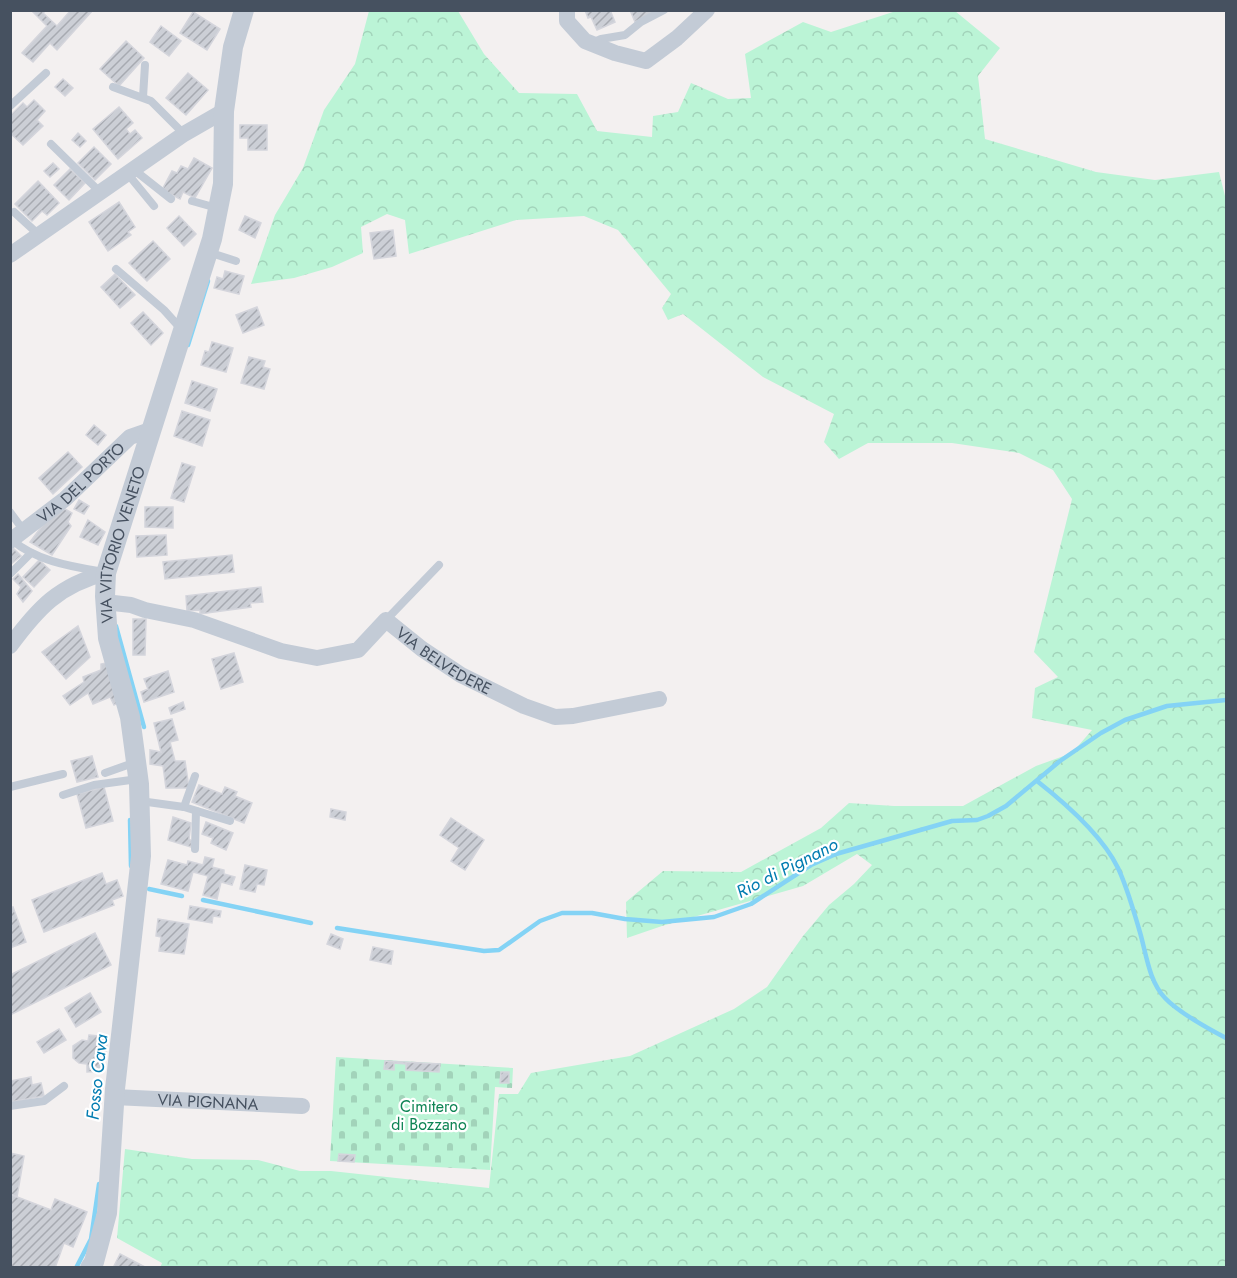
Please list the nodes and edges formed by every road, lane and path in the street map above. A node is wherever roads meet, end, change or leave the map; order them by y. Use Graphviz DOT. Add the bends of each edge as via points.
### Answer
graph roads {
  1 [pos="244,10"];
  2 [pos="664,10"];
  3 [pos="707,10"];
  4 [pos="564,12"];
  5 [pos="592,44"];
  6 [pos="145,65"];
  7 [pos="46,74"];
  8 [pos="113,87"];
  9 [pos="142,97"];
  10 [pos="10,106"];
  11 [pos="224,111"];
  12 [pos="184,134"];
  13 [pos="51,144"];
  14 [pos="130,171"];
  15 [pos="100,192"];
  16 [pos="171,199"];
  17 [pos="192,201"];
  18 [pos="154,206"];
  19 [pos="218,208"];
  20 [pos="14,212"];
  21 [pos="38,234"];
  22 [pos="13,248"];
  23 [pos="213,254"];
  24 [pos="236,261"];
  25 [pos="116,269"];
  26 [pos="183,331"];
  27 [pos="153,429"];
  28 [pos="10,512"];
  29 [pos="16,537"];
  30 [pos="32,553"];
  31 [pos="439,565"];
  32 [pos="10,573"];
  33 [pos="106,573"];
  34 [pos="105,602"];
  35 [pos="386,620"];
  36 [pos="10,646"];
  37 [pos="659,699"];
  38 [pos="137,770"];
  39 [pos="105,773"];
  40 [pos="63,774"];
  41 [pos="195,776"];
  42 [pos="10,787"];
  43 [pos="63,795"];
  44 [pos="140,801"];
  45 [pos="184,807"];
  46 [pos="196,811"];
  47 [pos="230,821"];
  48 [pos="195,849"];
  49 [pos="64,1086"];
  50 [pos="114,1097"];
  51 [pos="10,1106"];
  52 [pos="302,1107"];
  53 [pos="90,1268"];
  1 -- 11 [label="street, VIA VITTORIO VENETO" via="232,47"];
  2 -- 5 [label="lane" via="626,35"];
  3 -- 5 [label="street" via="646,61"];
  4 -- 5 [label="street" via="567,21"];
  6 -- 9 [label="lane"];
  7 -- 10 [label="lane"];
  8 -- 9 [label="lane"];
  9 -- 12 [label="lane"];
  11 -- 12 [label="street"];
  11 -- 19 [label="street, VIA VITTORIO VENETO" via="223,184"];
  12 -- 14 [label="street"];
  13 -- 15 [label="lane"];
  14 -- 15 [label="street"];
  14 -- 16 [label="lane"];
  14 -- 18 [label="lane"];
  15 -- 21 [label="street"];
  17 -- 19 [label="lane"];
  19 -- 23 [label="street, VIA VITTORIO VENETO"];
  20 -- 21 [label="lane"];
  21 -- 22 [label="street"];
  23 -- 24 [label="lane"];
  23 -- 26 [label="street, VIA VITTORIO VENETO"];
  25 -- 26 [label="lane"];
  26 -- 27 [label="street, VIA VITTORIO VENETO"];
  27 -- 29 [label="street, VIA DEL PORTO" via="130,437 65,499"];
  27 -- 33 [label="street, VIA VITTORIO VENETO"];
  28 -- 29 [label="lane"];
  29 -- 30 [label="lane" via="22,549"];
  30 -- 32 [label="lane"];
  30 -- 33 [label="lane"];
  31 -- 35 [label="lane"];
  33 -- 34 [label="street, VIA VITTORIO VENETO"];
  33 -- 36 [label="street" via="60,592 34,614"];
  34 -- 35 [label="street, VIA BELVEDERE" via="194,620 281,651 317,658 358,650"];
  34 -- 38 [label="street, VIA VITTORIO VENETO" via="108,638 130,717"];
  35 -- 37 [label="street, VIA BELVEDERE" via="461,675 555,717"];
  38 -- 39 [label="lane"];
  38 -- 43 [label="lane"];
  38 -- 44 [label="street, VIA VITTORIO VENETO"];
  40 -- 42 [label="lane"];
  41 -- 45 [label="lane"];
  44 -- 45 [label="lane"];
  44 -- 50 [label="street, VIA VITTORIO VENETO" via="141,856"];
  45 -- 46 [label="lane"];
  46 -- 47 [label="lane"];
  46 -- 48 [label="lane"];
  49 -- 51 [label="lane" via="44,1101"];
  50 -- 52 [label="street, VIA PIGNANA"];
  50 -- 53 [label="street, VIA VITTORIO VENETO" via="107,1213"];
}
